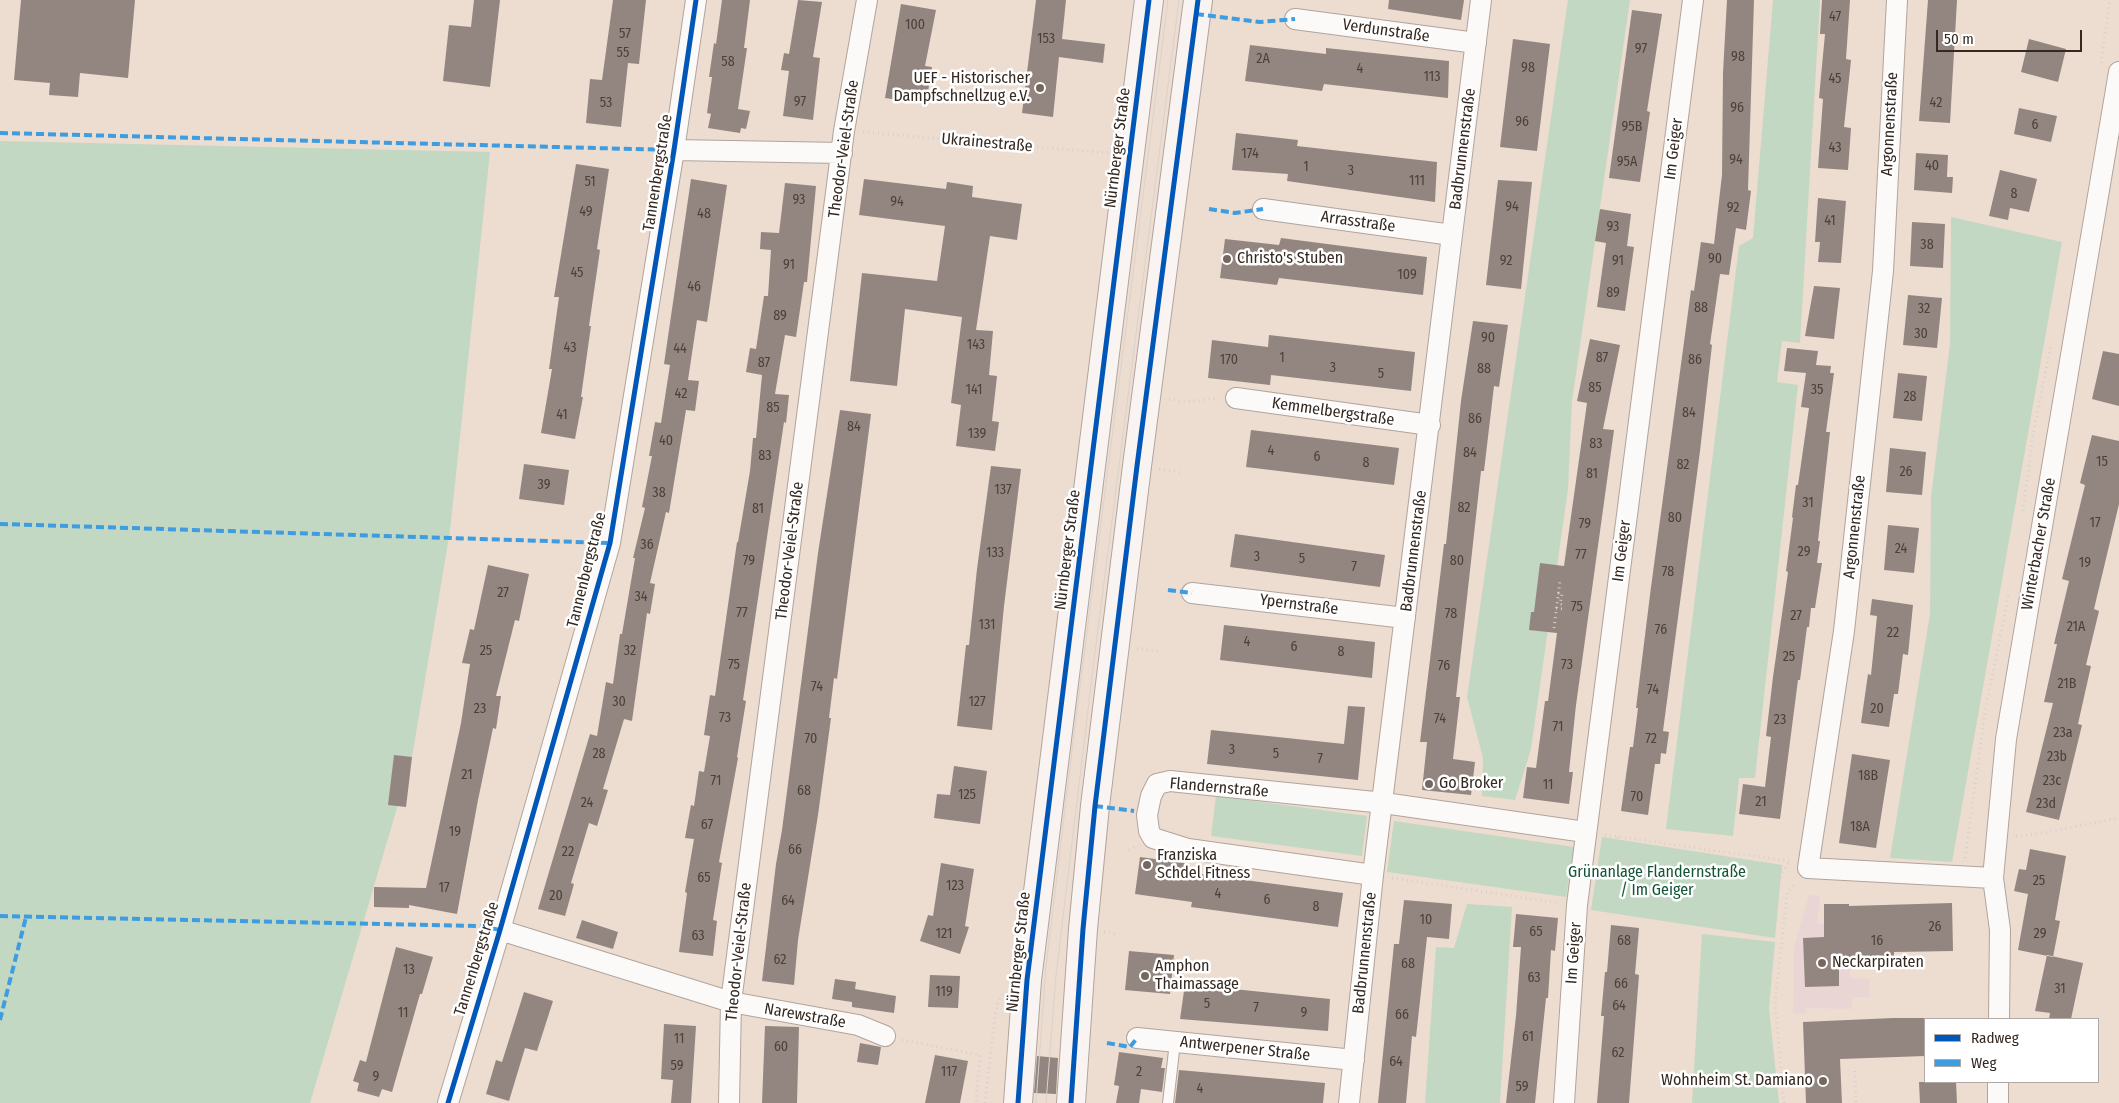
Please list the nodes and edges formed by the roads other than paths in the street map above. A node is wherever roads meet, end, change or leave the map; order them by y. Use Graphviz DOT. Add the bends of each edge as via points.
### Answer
graph roads {
  1 [pos="696,0"];
  2 [pos="867,0"];
  3 [pos="1149,0"];
  4 [pos="1198,0"];
  5 [pos="1481,0"];
  6 [pos="1693,0"];
  7 [pos="1897,0"];
  8 [pos="1295,19"];
  9 [pos="1476,43"];
  10 [pos="2119,72"];
  11 [pos="674,150"];
  12 [pos="842,153"];
  13 [pos="1263,209"];
  14 [pos="1452,235"];
  15 [pos="1236,398"];
  16 [pos="1430,425"];
  17 [pos="1192,593"];
  18 [pos="1405,618"];
  19 [pos="1384,803"];
  20 [pos="1585,832"];
  21 [pos="1373,875"];
  22 [pos="1993,878"];
  23 [pos="500,930"];
  24 [pos="731,1002"];
  25 [pos="1999,1018"];
  26 [pos="885,1036"];
  27 [pos="1137,1038"];
  28 [pos="1175,1042"];
  29 [pos="1354,1060"];
  30 [pos="1998,1083"];
  31 [pos="448,1103"];
  32 [pos="729,1103"];
  33 [pos="1018,1103"];
  34 [pos="1071,1103"];
  35 [pos="1168,1103"];
  36 [pos="1349,1103"];
  37 [pos="1564,1103"];
  38 [pos="1998,1103"];
  1 -- 11 [label="street, Tannenbergstraße"];
  2 -- 12 [label="street, Theodor-Veiel-Straße"];
  3 -- 33 [label="main road, Nürnberger Straße" via="1028,970"];
  4 -- 34 [label="main road" via="1095,806"];
  5 -- 9 [label="street, Badbrunnenstraße"];
  6 -- 20 [label="street, Im Geiger"];
  7 -- 22 [label="street, Argonnenstraße" via="1883,271 1844,631 1808,868"];
  8 -- 9 [label="street, Verdunstraße"];
  9 -- 14 [label="street, Badbrunnenstraße"];
  10 -- 22 [label="street, Winterbacher Straße" via="2006,739"];
  11 -- 12 [label="street"];
  11 -- 23 [label="street, Tannenbergstraße" via="610,543"];
  12 -- 24 [label="street, Theodor-Veiel-Straße"];
  13 -- 14 [label="street, Arrasstraße"];
  14 -- 16 [label="street, Badbrunnenstraße"];
  15 -- 16 [label="street, Kemmelbergstraße"];
  16 -- 18 [label="street, Badbrunnenstraße"];
  17 -- 18 [label="street, Ypernstraße"];
  18 -- 19 [label="street, Badbrunnenstraße"];
  19 -- 20 [label="street, Flandernstraße"];
  19 -- 21 [label="street, Badbrunnenstraße"];
  19 -- 21 [label="street, Flandernstraße" via="1170,781 1157,784 1147,815 1153,838 1188,849"];
  20 -- 37 [label="street, Im Geiger"];
  21 -- 29 [label="street, Badbrunnenstraße"];
  22 -- 25 [label="street, Winterbacher Straße" via="2000,930"];
  23 -- 24 [label="street, Narewstraße"];
  23 -- 31 [label="street, Tannenbergstraße"];
  24 -- 26 [label="street, Narewstraße" via="858,1025"];
  24 -- 32 [label="street, Theodor-Veiel-Straße"];
  27 -- 28 [label="street, Antwerpener Straße"];
  28 -- 29 [label="street, Antwerpener Straße"];
  28 -- 35 [label="lane"];
  29 -- 36 [label="street, Badbrunnenstraße"];
  30 -- 38 [label="street"];
}
